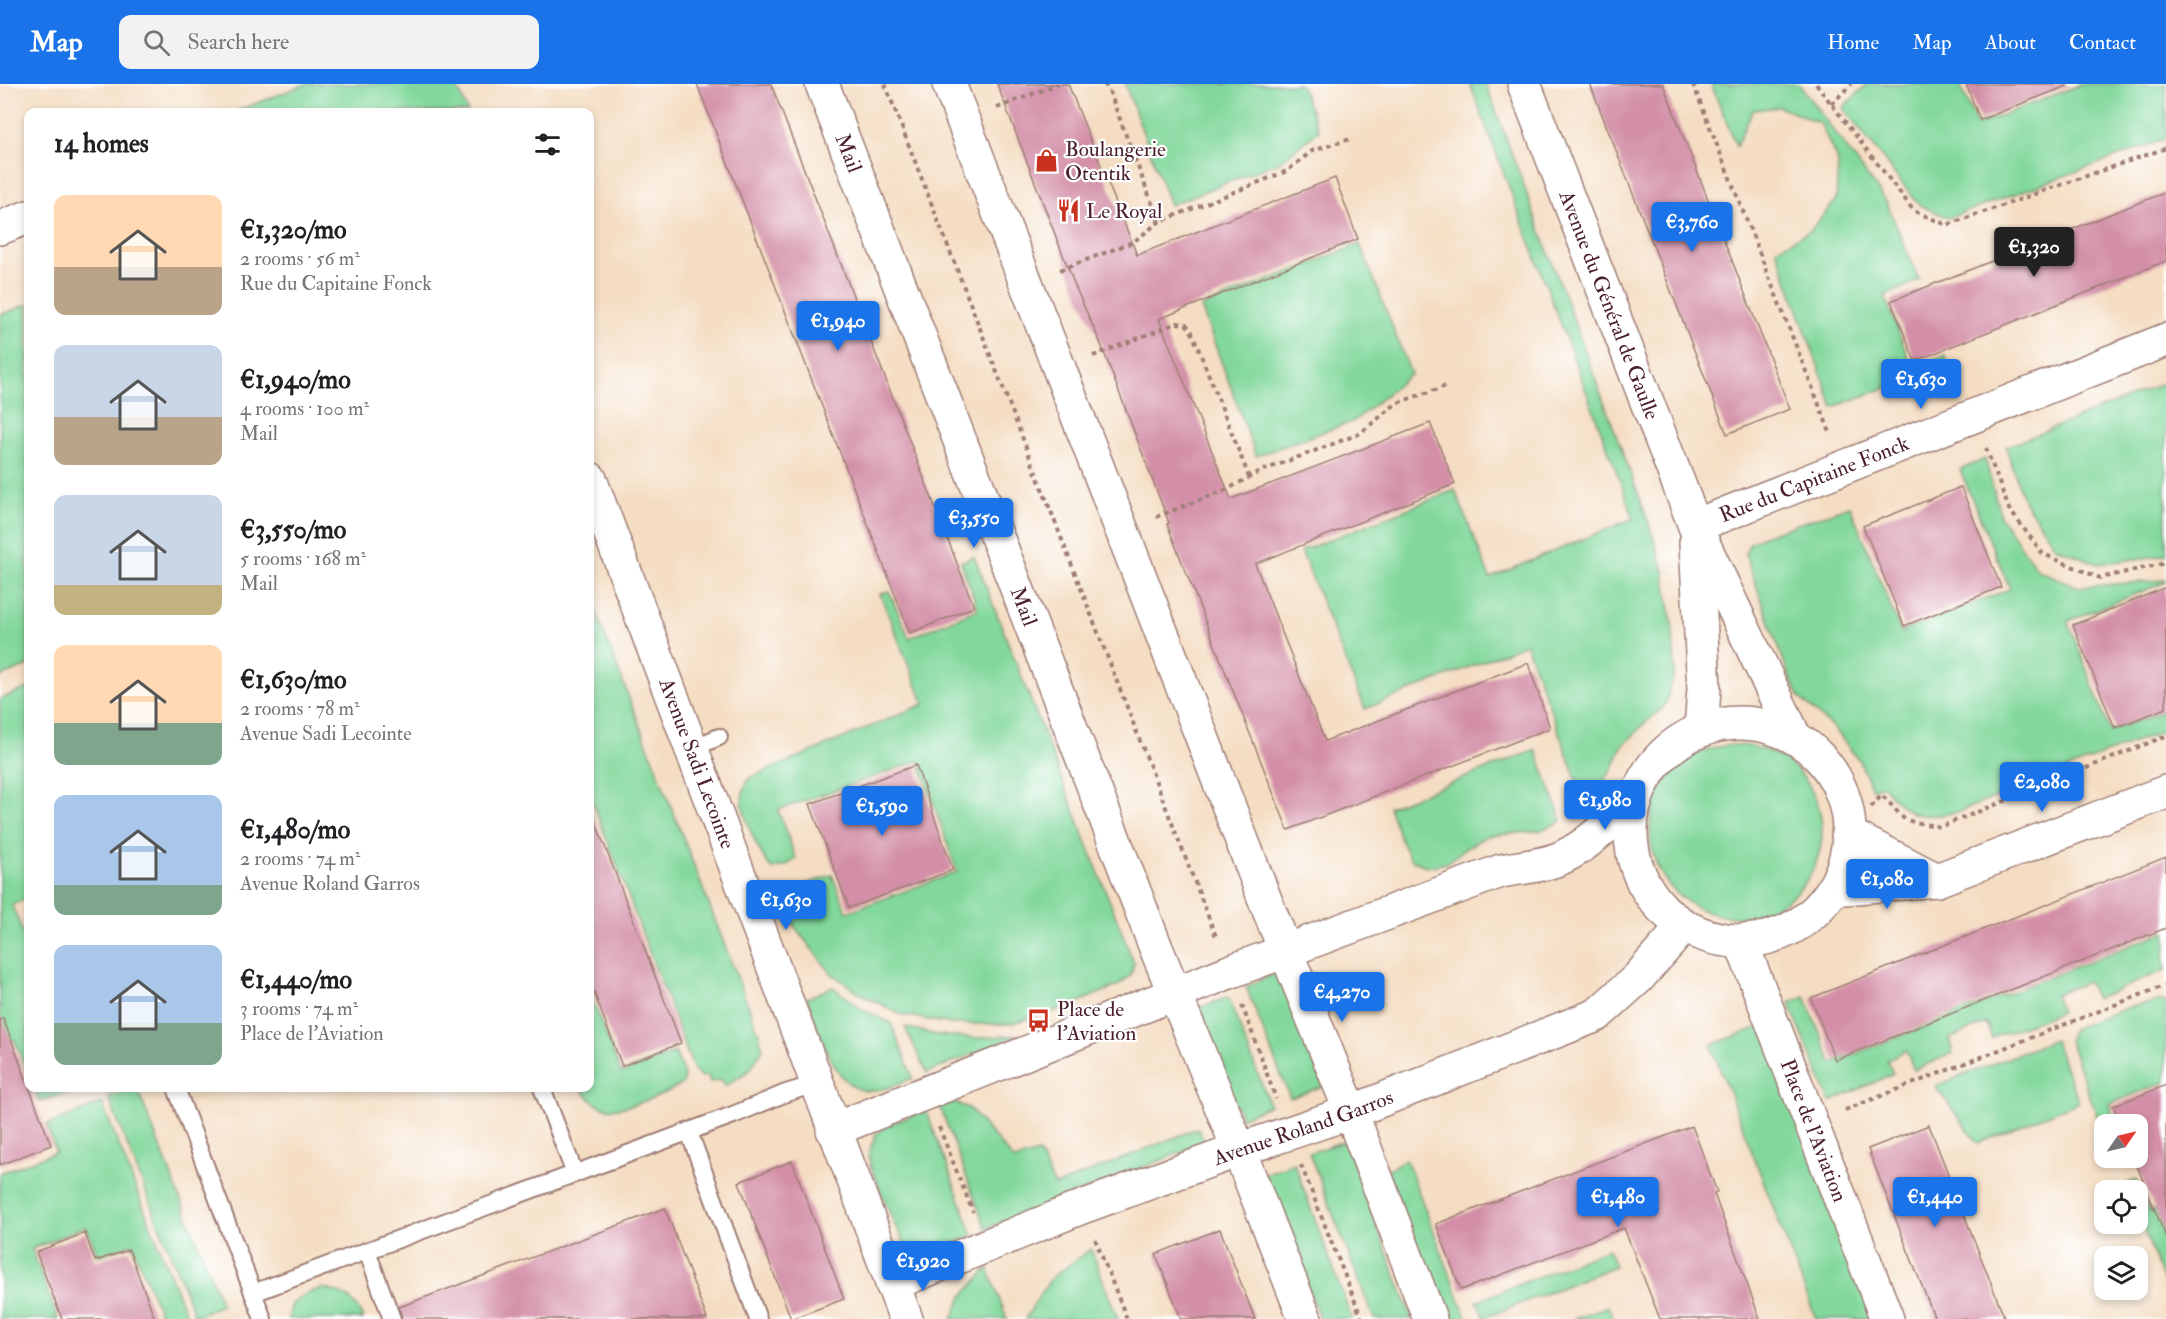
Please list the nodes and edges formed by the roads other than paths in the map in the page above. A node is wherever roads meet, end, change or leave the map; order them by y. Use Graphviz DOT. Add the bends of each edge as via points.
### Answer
graph roads {
  1 [pos="822,84"];
  2 [pos="949,84"];
  3 [pos="1524,84"];
  4 [pos="24,219"];
  5 [pos="0,228"];
  6 [pos="2166,340"];
  7 [pos="594,488"];
  8 [pos="1695,526"];
  9 [pos="1701,730"];
  10 [pos="1794,738"];
  11 [pos="2166,792"];
  12 [pos="1635,800"];
  13 [pos="1848,834"];
  14 [pos="1937,880"];
  15 [pos="1833,889"];
  16 [pos="1684,926"];
  17 [pos="1741,942"];
  18 [pos="1286,952"];
  19 [pos="1176,994"];
  20 [pos="816,1084"];
  21 [pos="178,1092"];
  22 [pos="544,1092"];
  23 [pos="1351,1112"];
  24 [pos="833,1130"];
  25 [pos="688,1132"];
  26 [pos="1239,1150"];
  27 [pos="575,1174"];
  28 [pos="367,1251"];
  29 [pos="892,1284"];
  30 [pos="253,1293"];
  31 [pos="262,1319"];
  32 [pos="392,1319"];
  33 [pos="758,1319"];
  34 [pos="906,1319"];
  35 [pos="1305,1319"];
  36 [pos="1430,1319"];
  37 [pos="1887,1319"];
  1 -- 19 [label="street, Mail"];
  2 -- 18 [label="street"];
  3 -- 8 [label="street, Avenue du Général de Gaulle"];
  4 -- 5 [label="street"];
  6 -- 8 [label="street, Rue du Capitaine Fonck"];
  7 -- 20 [label="street, Avenue Sadi Lecointe" via="706,743"];
  8 -- 9 [label="street, Avenue du Général de Gaulle" via="1704,689"];
  8 -- 10 [label="street, Avenue du Général de Gaulle"];
  9 -- 10 [label="street" via="1749,724"];
  9 -- 12 [label="street" via="1654,765"];
  10 -- 13 [label="street" via="1813,752 1834,779 1846,811"];
  11 -- 14 [label="street"];
  12 -- 16 [label="street" via="1631,828 1640,876 1661,908"];
  12 -- 18 [label="street" via="1565,856 1500,871"];
  13 -- 14 [label="street"];
  13 -- 15 [label="street" via="1845,862"];
  14 -- 15 [label="street"];
  15 -- 17 [label="street" via="1816,910 1794,927 1769,938"];
  16 -- 17 [label="street" via="1711,938"];
  16 -- 23 [label="street, Avenue Roland Garros" via="1638,978 1597,1015"];
  17 -- 37 [label="street, Place de l'Aviation"];
  18 -- 19 [label="street"];
  18 -- 23 [label="street"];
  19 -- 24 [label="street"];
  19 -- 26 [label="street, Mail"];
  20 -- 24 [label="street, Avenue Sadi Lecointe"];
  20 -- 25 [label="lane"];
  21 -- 30 [label="lane"];
  22 -- 27 [label="lane"];
  23 -- 26 [label="street, Avenue Roland Garros"];
  23 -- 36 [label="street"];
  24 -- 29 [label="street, Avenue Sadi Lecointe"];
  25 -- 27 [label="lane"];
  25 -- 33 [label="lane"];
  26 -- 29 [label="street, Avenue Roland Garros" via="1082,1207"];
  26 -- 35 [label="street, Mail"];
  27 -- 28 [label="lane"];
  28 -- 30 [label="lane"];
  28 -- 32 [label="lane"];
  29 -- 34 [label="street, Avenue Sadi Lecointe"];
  30 -- 31 [label="lane"];
}
